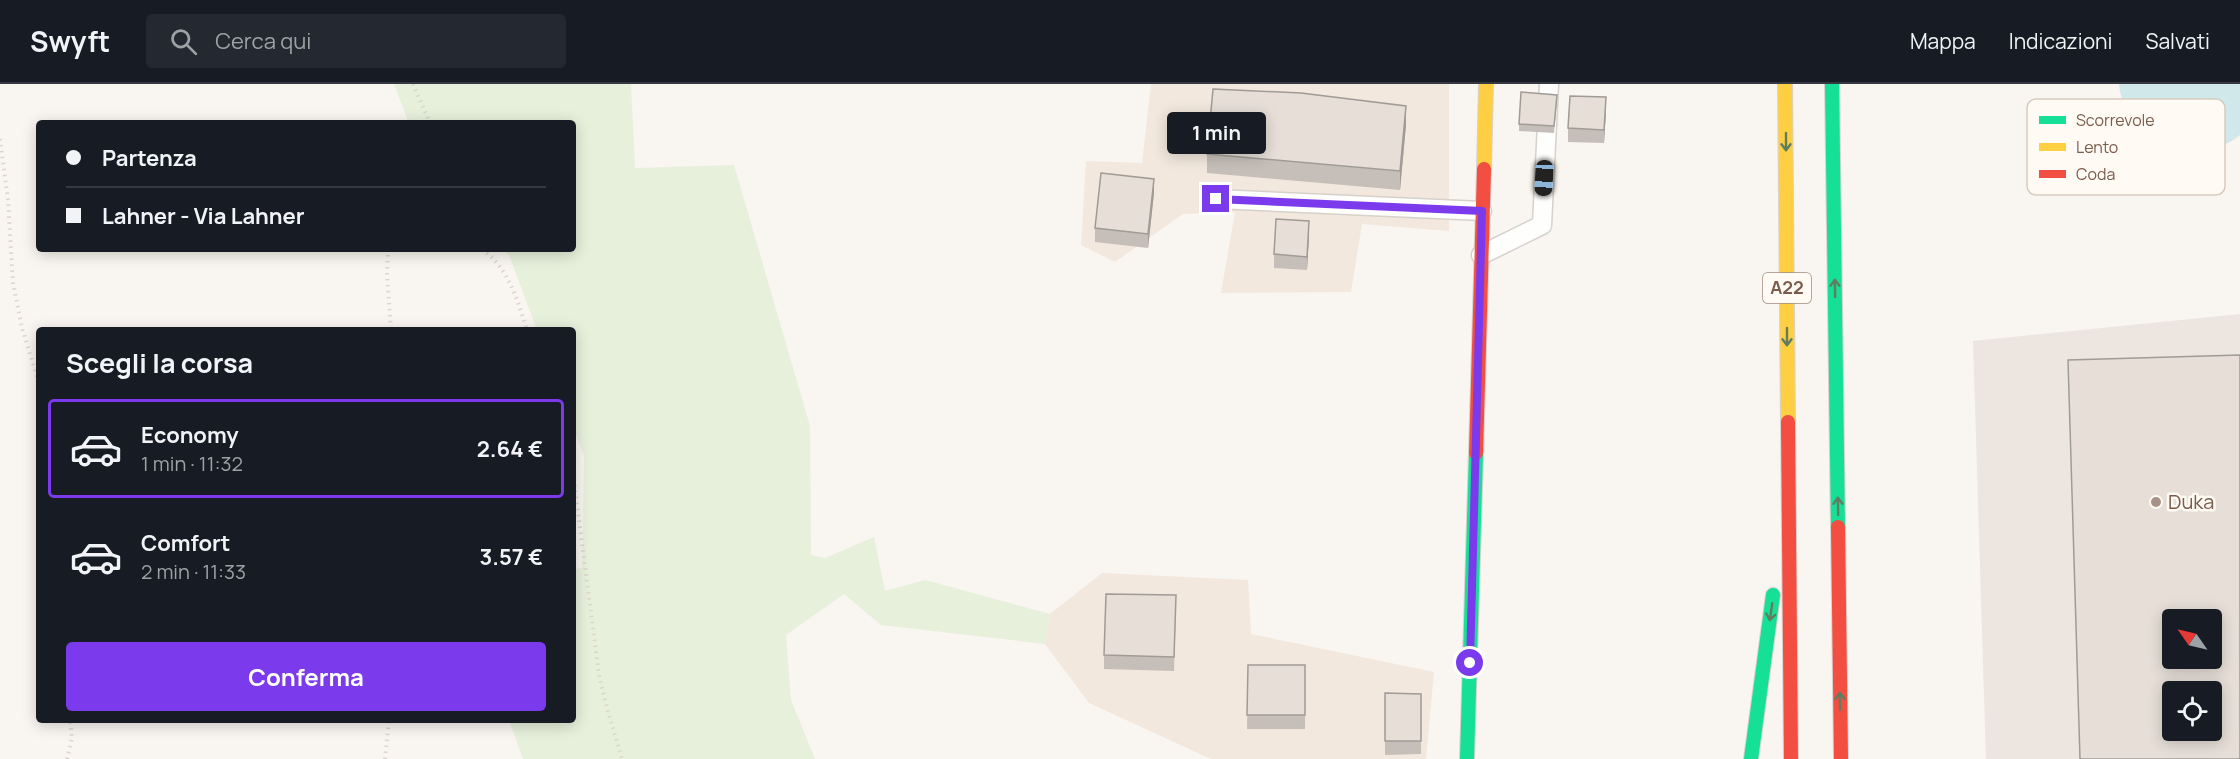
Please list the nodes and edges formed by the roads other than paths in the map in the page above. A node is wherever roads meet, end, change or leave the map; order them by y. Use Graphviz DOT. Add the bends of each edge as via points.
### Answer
graph roads {
  1 [pos="1486,84"];
  2 [pos="1549,84"];
  3 [pos="1785,84"];
  4 [pos="1832,84"];
  5 [pos="1216,199"];
  6 [pos="1482,211"];
  7 [pos="1481,255"];
  8 [pos="1788,492"];
  9 [pos="1467,759"];
  10 [pos="1751,759"];
  11 [pos="1791,759"];
  12 [pos="1841,759"];
  1 -- 6 [label="main road"];
  2 -- 7 [label="lane" via="1542,225"];
  3 -- 8 [label="main road, A22, one-way"];
  12 -- 4 [label="main road, A22, one-way"];
  5 -- 6 [label="lane"];
  6 -- 7 [label="main road"];
  7 -- 9 [label="main road"];
  8 -- 10 [label="main road, one-way"];
  8 -- 11 [label="main road, A22"];
}
